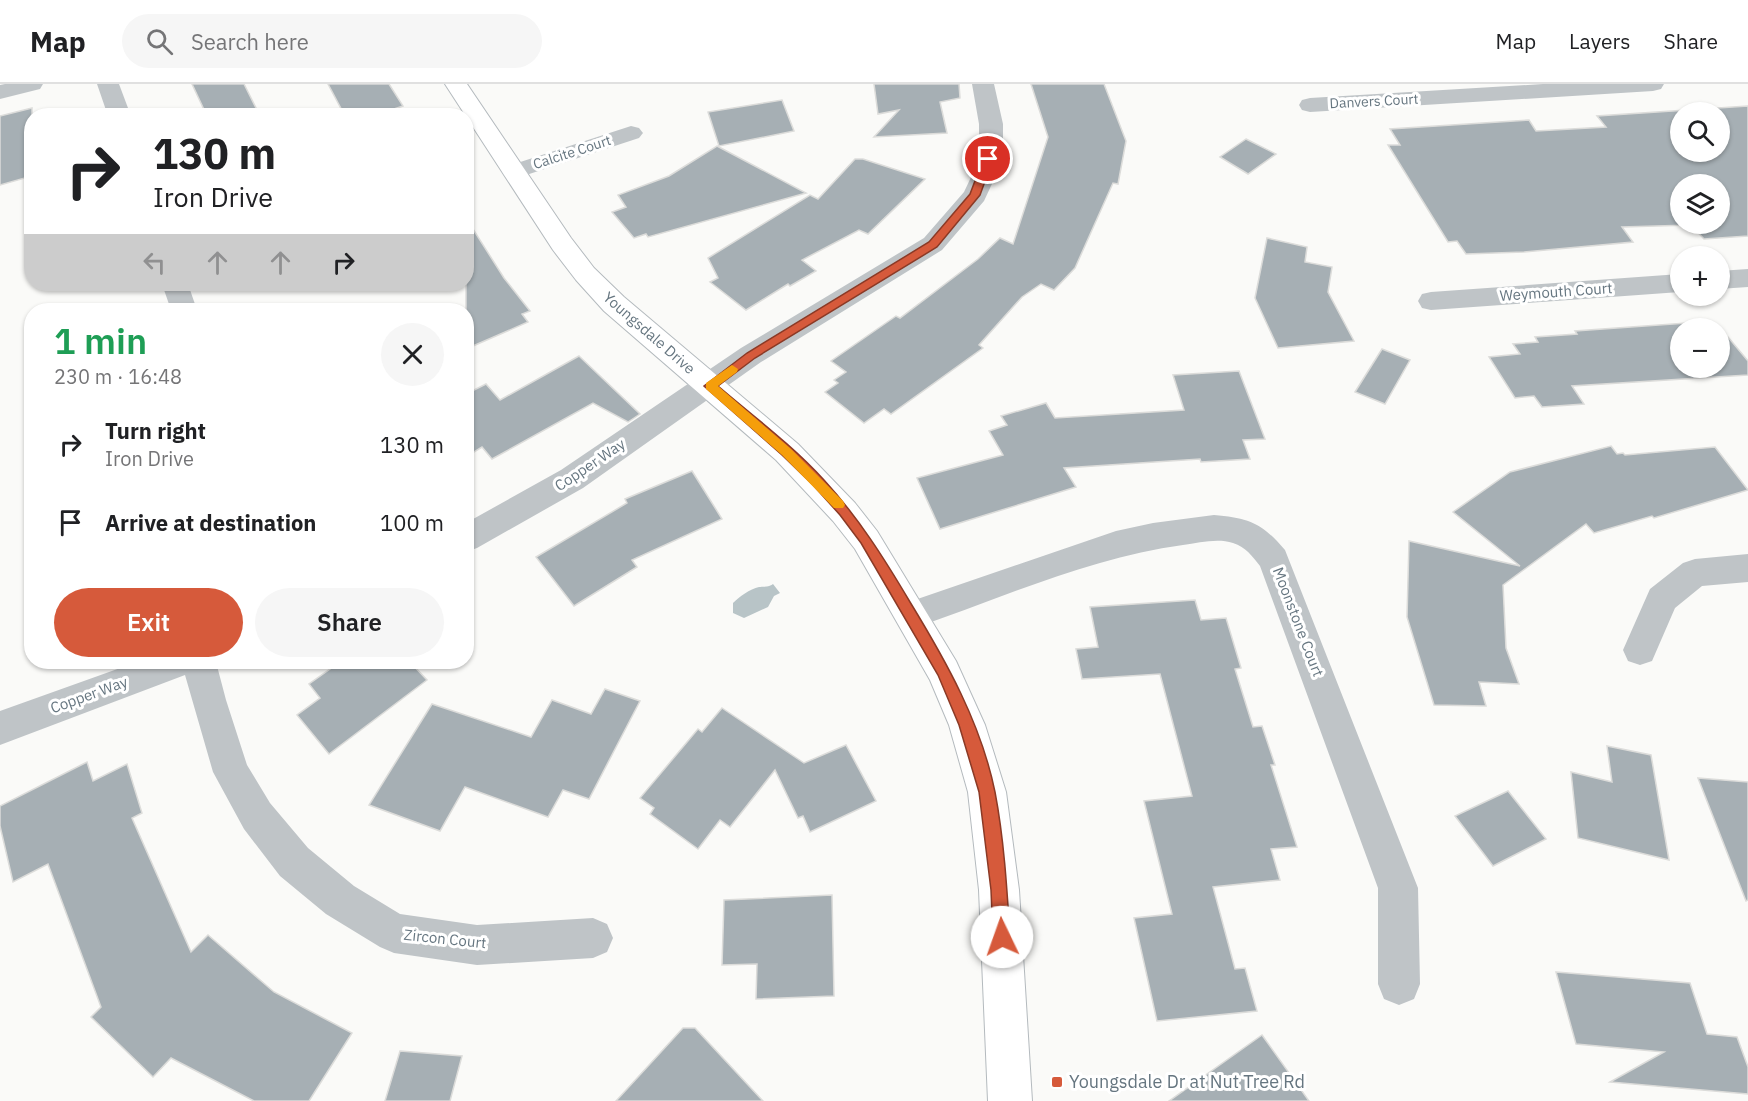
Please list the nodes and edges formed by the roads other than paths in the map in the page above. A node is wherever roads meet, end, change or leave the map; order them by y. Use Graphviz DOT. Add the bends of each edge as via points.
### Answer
graph roads {
  1 [pos="32,84"];
  2 [pos="108,84"];
  3 [pos="456,84"];
  4 [pos="983,84"];
  5 [pos="1653,84"];
  6 [pos="0,92"];
  7 [pos="1310,105"];
  8 [pos="117,108"];
  9 [pos="472,108"];
  10 [pos="474,111"];
  11 [pos="631,133"];
  12 [pos="514,172"];
  13 [pos="1748,278"];
  14 [pos="1730,279"];
  15 [pos="1670,284"];
  16 [pos="1431,301"];
  17 [pos="710,386"];
  18 [pos="474,534"];
  19 [pos="1748,568"];
  20 [pos="912,615"];
  21 [pos="1640,650"];
  22 [pos="159,669"];
  23 [pos="201,669"];
  24 [pos="0,728"];
  25 [pos="592,938"];
  26 [pos="1399,984"];
  27 [pos="1010,1101"];
  1 -- 6 [label="street"];
  2 -- 8 [label="street"];
  3 -- 9 [label="street, Youngsdale Drive"];
  4 -- 17 [label="street, Copper Way" via="991,145 975,195 956,220 933,244 751,356"];
  5 -- 7 [label="street, Danvers Court"];
  10 -- 12 [label="street, Youngsdale Drive"];
  11 -- 12 [label="street, Calcite Court"];
  12 -- 17 [label="street, Youngsdale Drive" via="585,274"];
  13 -- 14 [label="street"];
  15 -- 16 [label="street, Weymouth Court"];
  17 -- 18 [label="street, Copper Way" via="572,479"];
  17 -- 20 [label="street, Youngsdale Drive" via="817,481 866,540"];
  19 -- 21 [label="street" via="1695,573 1662,599"];
  20 -- 26 [label="street, Moonstone Court" via="1116,544 1214,528 1235,530 1257,539 1274,558 1398,888"];
  20 -- 27 [label="street, Youngsdale Drive" via="944,672 967,725 987,792 999,890"];
  22 -- 24 [label="street, Copper Way"];
  23 -- 25 [label="street, Zircon Court" via="231,772 257,816 294,862 340,900 394,933 477,945"];
}
